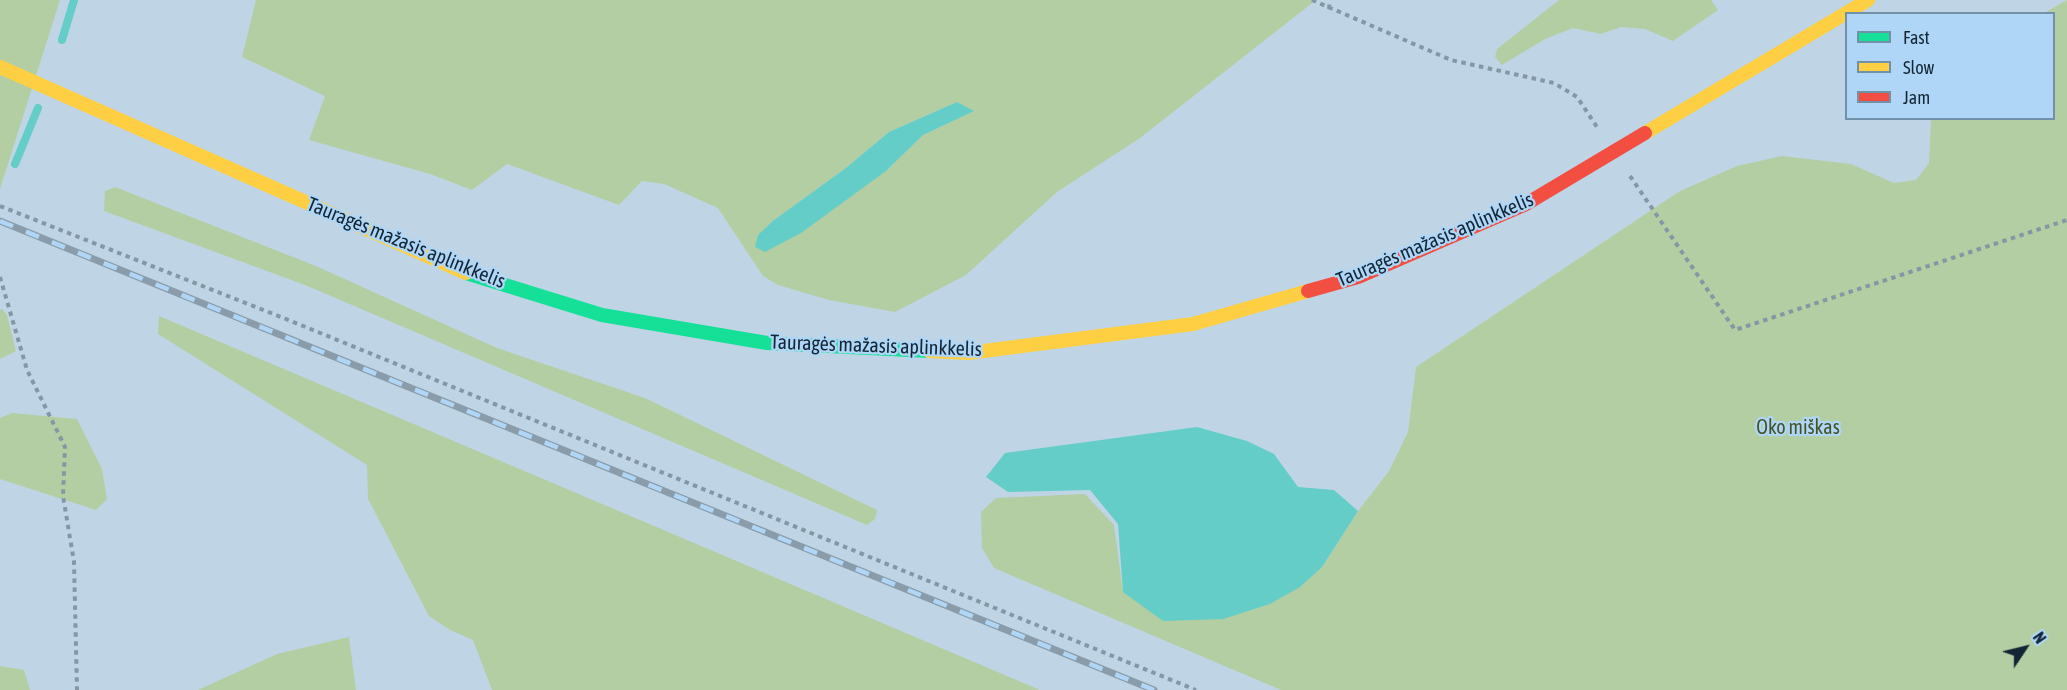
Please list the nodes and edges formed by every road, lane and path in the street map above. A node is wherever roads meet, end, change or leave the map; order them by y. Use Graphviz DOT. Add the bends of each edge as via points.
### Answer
graph roads {
  1 [pos="1330,0"];
  2 [pos="1868,0"];
  3 [pos="1329,9"];
  4 [pos="1848,12"];
  5 [pos="1845,14"];
  6 [pos="0,67"];
  7 [pos="0,206"];
  8 [pos="2067,220"];
  9 [pos="0,277"];
  10 [pos="1834,298"];
  11 [pos="77,690"];
  12 [pos="1196,690"];
  1 -- 3 [label="path"];
  2 -- 4 [label="main road, Tauragės mažasis aplinkkelis"];
  5 -- 6 [label="main road, Tauragės mažasis aplinkkelis" via="1526,204 1358,276 1193,324 969,353 767,343 602,315 466,273"];
  7 -- 12 [label="path" via="270,312"];
  8 -- 10 [label="path"];
  9 -- 11 [label="path" via="27,370 65,447 63,496 75,562"];
}
